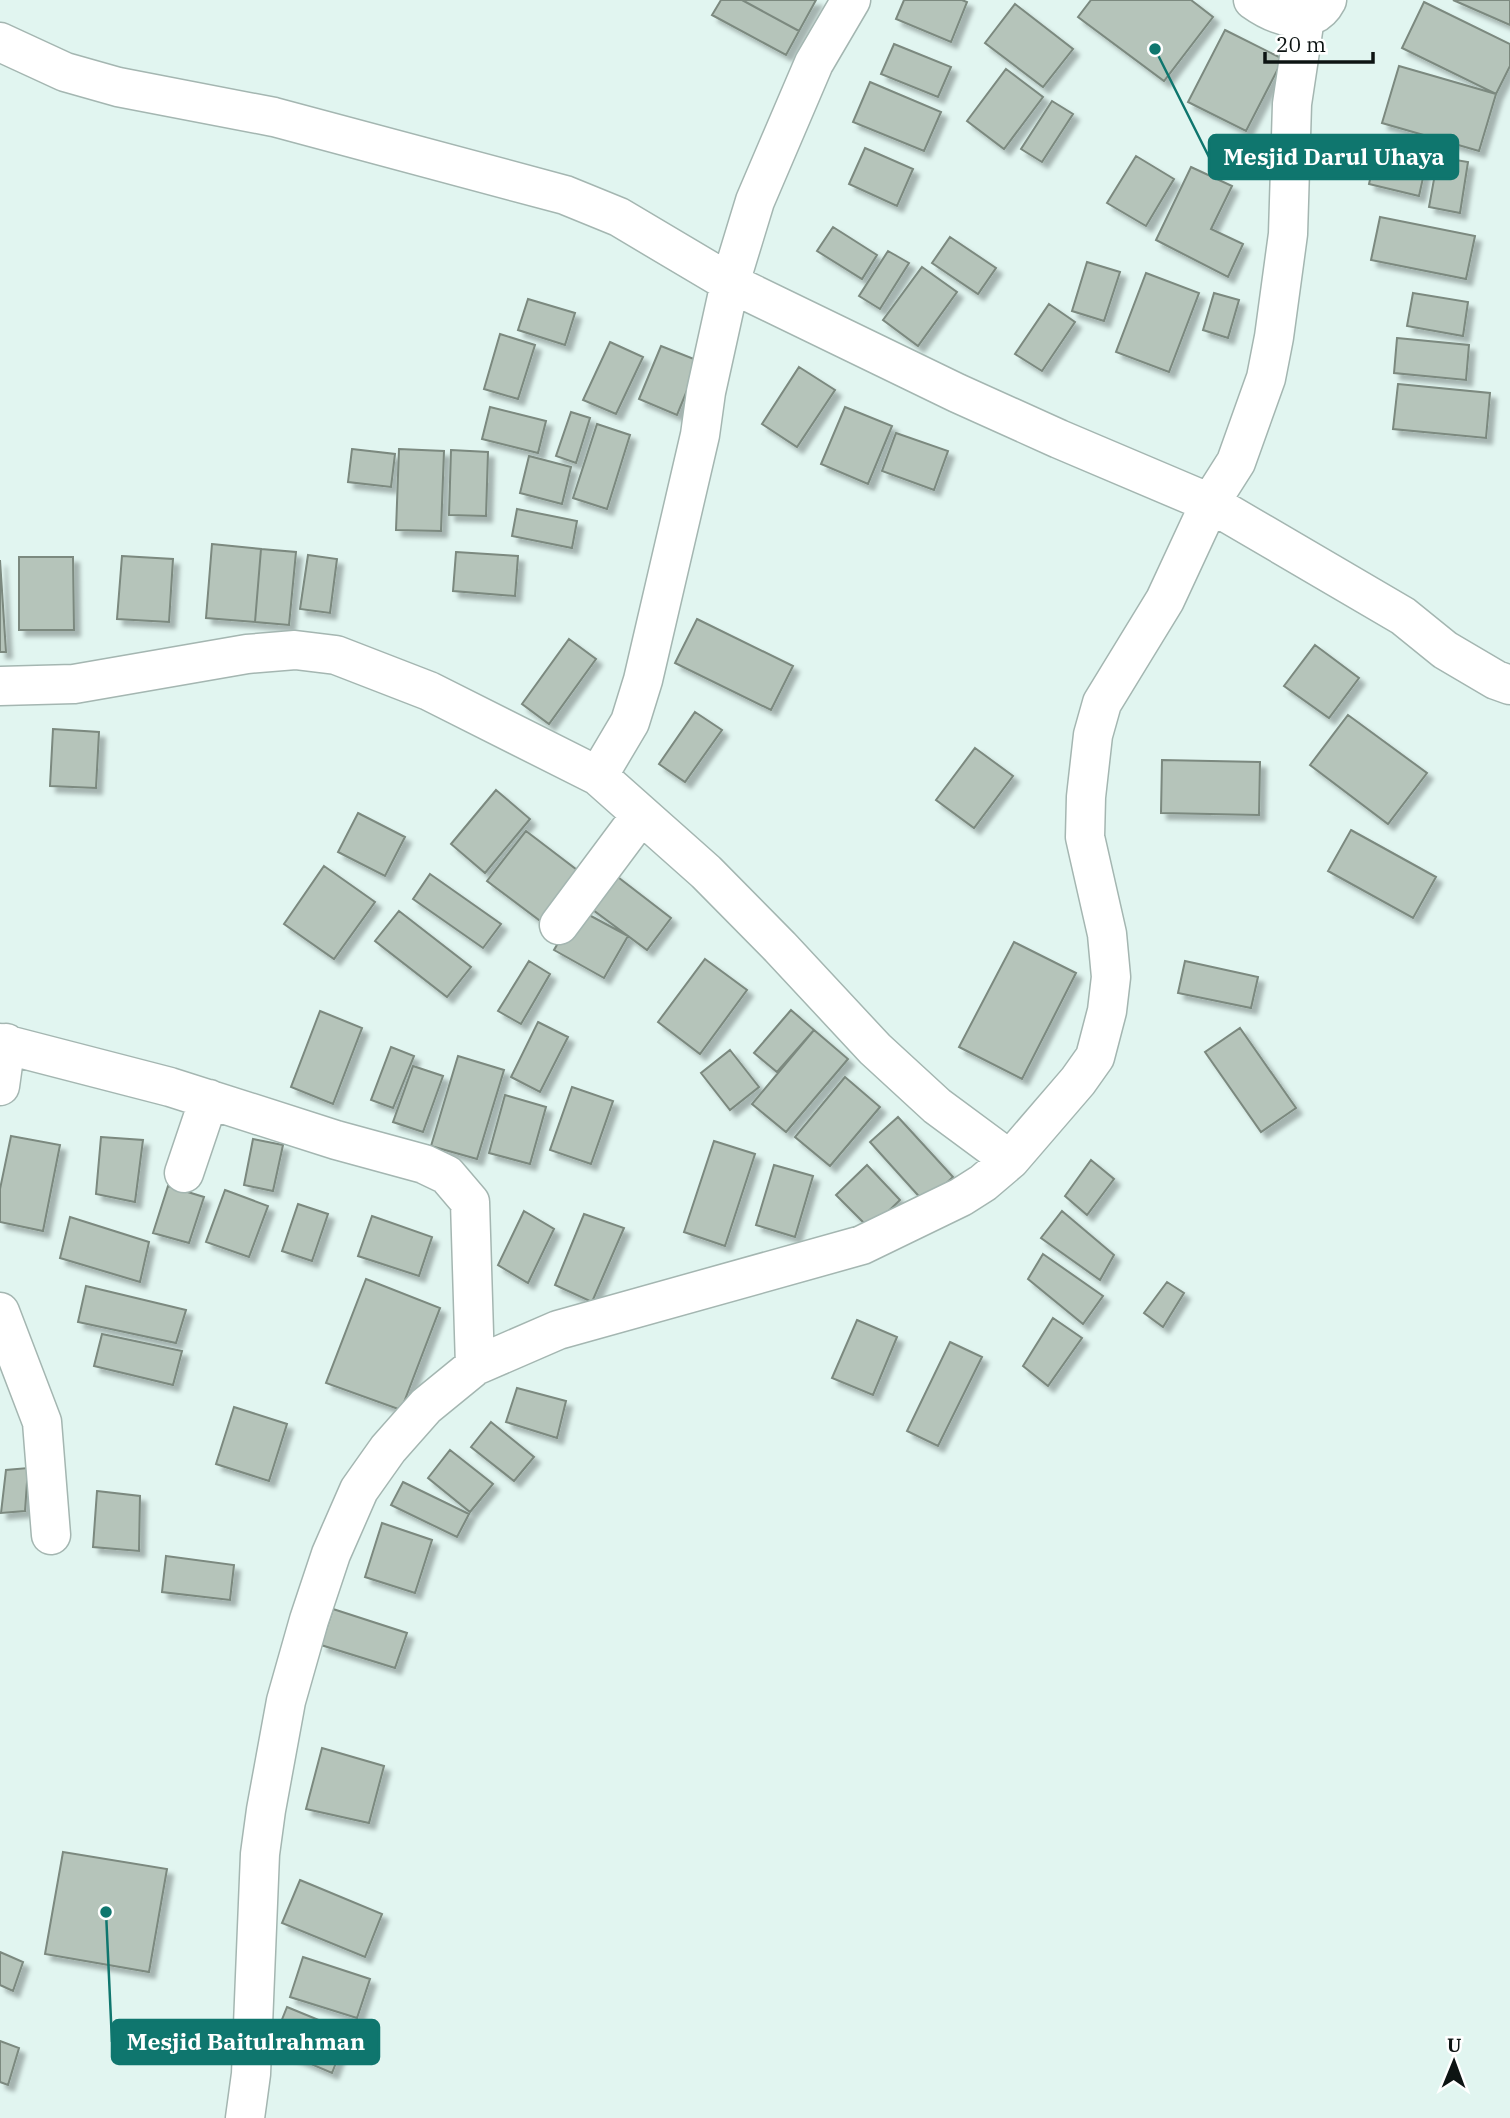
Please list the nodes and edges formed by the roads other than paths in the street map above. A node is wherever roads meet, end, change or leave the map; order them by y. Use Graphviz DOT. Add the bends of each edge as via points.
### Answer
graph roads {
  1 [pos="851,0"];
  2 [pos="1253,0"];
  3 [pos="1316,9"];
  4 [pos="0,42"];
  5 [pos="730,283"];
  6 [pos="1210,503"];
  7 [pos="1510,685"];
  8 [pos="0,686"];
  9 [pos="598,776"];
  10 [pos="641,815"];
  11 [pos="559,925"];
  12 [pos="3,1043"];
  13 [pos="0,1086"];
  14 [pos="209,1099"];
  15 [pos="1010,1160"];
  16 [pos="184,1173"];
  17 [pos="0,1312"];
  18 [pos="475,1366"];
  19 [pos="51,1535"];
  20 [pos="245,2118"];
  1 -- 5 [label="street" via="803,88 755,201"];
  2 -- 3 [label="street" via="1281,17"];
  3 -- 6 [label="street" via="1292,104 1288,234 1266,378 1236,462"];
  4 -- 5 [label="street" via="65,72 118,87 274,117 565,195 619,216"];
  5 -- 6 [label="street" via="970,399"];
  5 -- 9 [label="street" via="643,680 630,722"];
  6 -- 7 [label="street" via="1403,616 1445,650"];
  6 -- 15 [label="street" via="1164,600 1102,703 1093,734 1085,837 1107,934 1111,977 1095,1058"];
  8 -- 9 [label="street" via="74,684 247,654 295,650 336,655 429,691"];
  9 -- 10 [label="street"];
  10 -- 11 [label="street"];
  10 -- 15 [label="street" via="706,872 875,1049 937,1106"];
  12 -- 13 [label="street"];
  12 -- 14 [label="street"];
  14 -- 16 [label="street"];
  14 -- 18 [label="street" via="447,1175 470,1202"];
  15 -- 18 [label="street" via="961,1197 862,1245 558,1330"];
  17 -- 19 [label="street" via="42,1422"];
  18 -- 20 [label="street" via="426,1406 359,1490 309,1620 286,1701 260,1854"];
}
